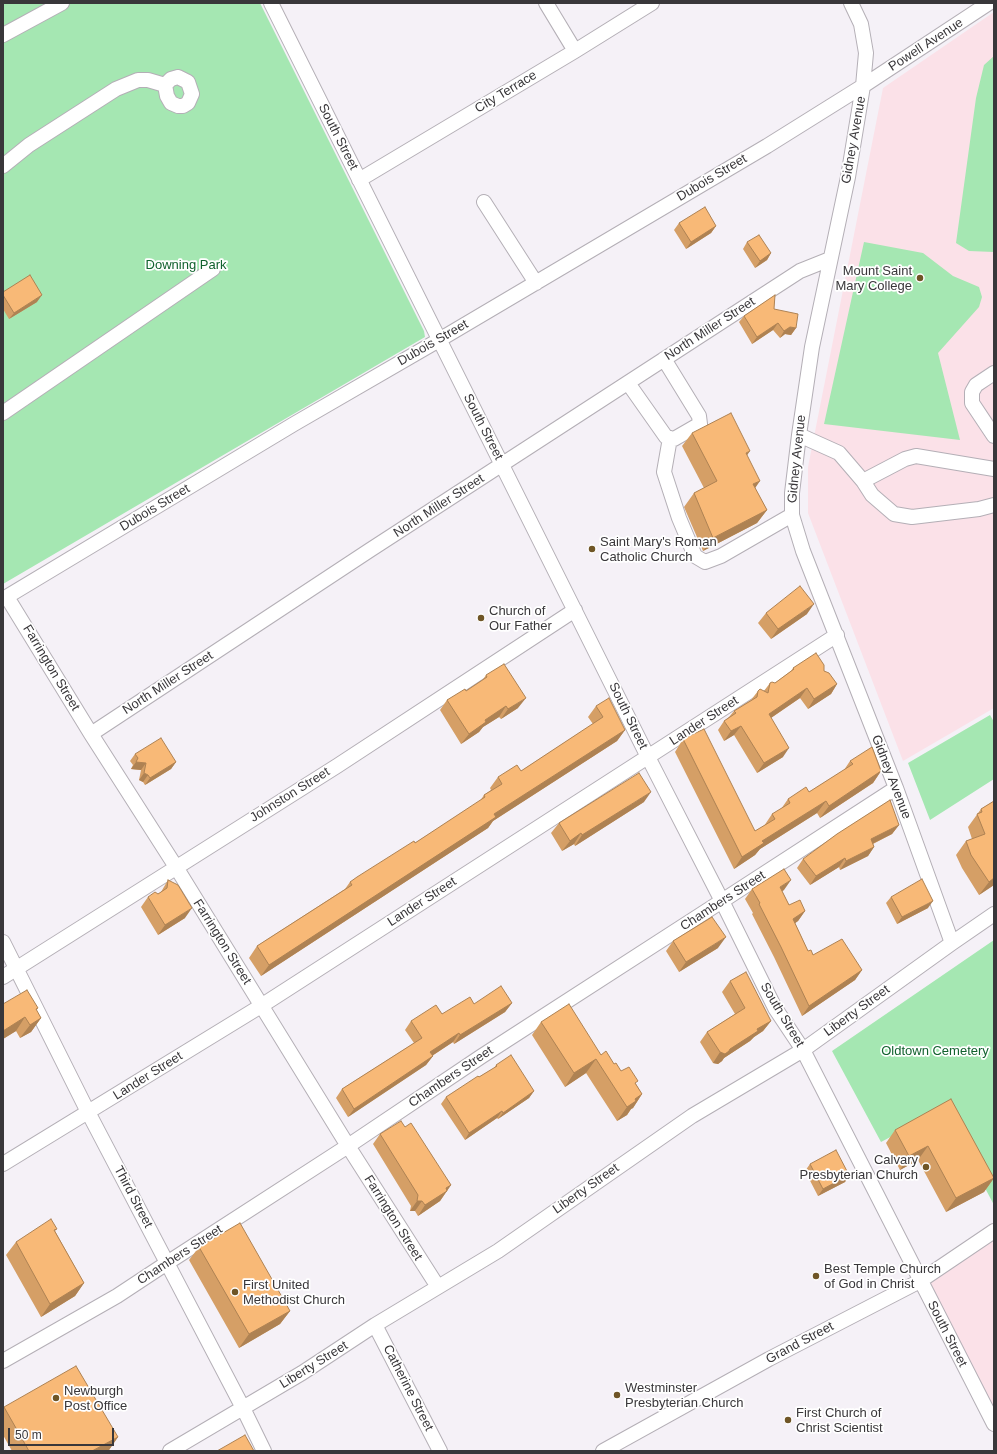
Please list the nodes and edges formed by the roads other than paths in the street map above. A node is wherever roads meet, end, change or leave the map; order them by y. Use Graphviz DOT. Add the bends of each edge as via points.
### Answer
graph roads {
  1 [pos="62,3"];
  2 [pos="271,3"];
  3 [pos="546,3"];
  4 [pos="652,3"];
  5 [pos="851,3"];
  6 [pos="989,3"];
  7 [pos="3,35"];
  8 [pos="575,51"];
  9 [pos="164,85"];
  10 [pos="863,86"];
  11 [pos="3,166"];
  12 [pos="359,180"];
  13 [pos="484,202"];
  14 [pos="830,259"];
  15 [pos="212,269"];
  16 [pos="536,283"];
  17 [pos="439,340"];
  18 [pos="664,359"];
  19 [pos="994,373"];
  20 [pos="628,383"];
  21 [pos="3,413"];
  22 [pos="799,435"];
  23 [pos="994,436"];
  24 [pos="670,438"];
  25 [pos="502,464"];
  26 [pos="994,468"];
  27 [pos="863,481"];
  28 [pos="994,505"];
  29 [pos="792,515"];
  30 [pos="5,598"];
  31 [pos="575,610"];
  32 [pos="837,635"];
  33 [pos="91,734"];
  34 [pos="648,757"];
  35 [pos="896,788"];
  36 [pos="176,867"];
  37 [pos="722,901"];
  38 [pos="994,914"];
  39 [pos="3,942"];
  40 [pos="952,943"];
  41 [pos="16,968"];
  42 [pos="3,977"];
  43 [pos="261,1006"];
  44 [pos="803,1050"];
  45 [pos="88,1112"];
  46 [pos="348,1146"];
  47 [pos="3,1164"];
  48 [pos="994,1231"];
  49 [pos="167,1263"];
  50 [pos="920,1281"];
  51 [pos="438,1288"];
  52 [pos="375,1325"];
  53 [pos="3,1361"];
  54 [pos="243,1408"];
  55 [pos="994,1424"];
  56 [pos="170,1451"];
  57 [pos="264,1451"];
  58 [pos="440,1451"];
  59 [pos="603,1451"];
  1 -- 7 [label="street"];
  2 -- 12 [label="street, South Street"];
  3 -- 8 [label="street"];
  4 -- 8 [label="street, City Terrace"];
  5 -- 10 [label="street, Gidney Avenue" via="861,24 866,53"];
  6 -- 10 [label="street, Powell Avenue"];
  8 -- 12 [label="street, City Terrace"];
  9 -- 11 [label="street" via="138,80 116,89 29,145"];
  10 -- 14 [label="street, Gidney Avenue" via="848,177"];
  10 -- 16 [label="street, Dubois Street"];
  12 -- 17 [label="street, South Street"];
  13 -- 16 [label="street"];
  14 -- 18 [label="street, North Miller Street" via="800,271"];
  14 -- 22 [label="street, Gidney Avenue" via="812,347"];
  15 -- 21 [label="street"];
  16 -- 17 [label="street, Dubois Street"];
  17 -- 25 [label="street, South Street"];
  17 -- 30 [label="street, Dubois Street"];
  18 -- 20 [label="street, North Miller Street"];
  18 -- 24 [label="street" via="699,416 700,424 674,439"];
  19 -- 23 [label="street" via="972,392 972,403"];
  20 -- 24 [label="street" via="666,437"];
  20 -- 25 [label="street, North Miller Street"];
  22 -- 27 [label="street" via="839,452"];
  22 -- 29 [label="street, Gidney Avenue"];
  24 -- 29 [label="street" via="664,472 695,556 705,562 721,556"];
  25 -- 31 [label="street, South Street"];
  25 -- 33 [label="street, North Miller Street"];
  26 -- 27 [label="street" via="916,456 904,459"];
  27 -- 28 [label="street" via="872,496 894,514 912,517"];
  29 -- 32 [label="street, Gidney Avenue" via="803,551"];
  30 -- 33 [label="street, Farrington Street"];
  31 -- 34 [label="street, South Street"];
  31 -- 36 [label="street, Johnston Street" via="337,766"];
  32 -- 34 [label="street, Lander Street"];
  32 -- 35 [label="street, Gidney Avenue"];
  33 -- 36 [label="street, Farrington Street"];
  34 -- 37 [label="street, South Street"];
  34 -- 43 [label="street, Lander Street"];
  35 -- 37 [label="street, Chambers Street"];
  35 -- 40 [label="street, Gidney Avenue"];
  36 -- 41 [label="street, Johnston Street"];
  36 -- 43 [label="street, Farrington Street"];
  37 -- 44 [label="street, South Street" via="775,1008"];
  37 -- 46 [label="street, Chambers Street"];
  38 -- 40 [label="street, Liberty Street"];
  39 -- 41 [label="street, Third Street"];
  40 -- 44 [label="street, Liberty Street"];
  41 -- 42 [label="street, Johnston Street"];
  41 -- 45 [label="street, Third Street"];
  43 -- 45 [label="street, Lander Street"];
  43 -- 46 [label="street, Farrington Street"];
  44 -- 50 [label="street, South Street"];
  44 -- 51 [label="street, Liberty Street" via="692,1116 498,1251"];
  45 -- 47 [label="street, Lander Street"];
  45 -- 49 [label="street, Third Street"];
  46 -- 49 [label="street, Chambers Street"];
  46 -- 51 [label="street, Farrington Street"];
  48 -- 50 [label="street, Grand Street"];
  49 -- 53 [label="street, Chambers Street" via="117,1296"];
  49 -- 54 [label="street, Third Street"];
  50 -- 55 [label="street, South Street"];
  50 -- 59 [label="street, Grand Street" via="769,1359"];
  51 -- 52 [label="street, Liberty Street"];
  52 -- 54 [label="street, Liberty Street"];
  52 -- 58 [label="street, Catherine Street"];
  54 -- 56 [label="street, Liberty Street"];
  54 -- 57 [label="street, Third Street"];
}
